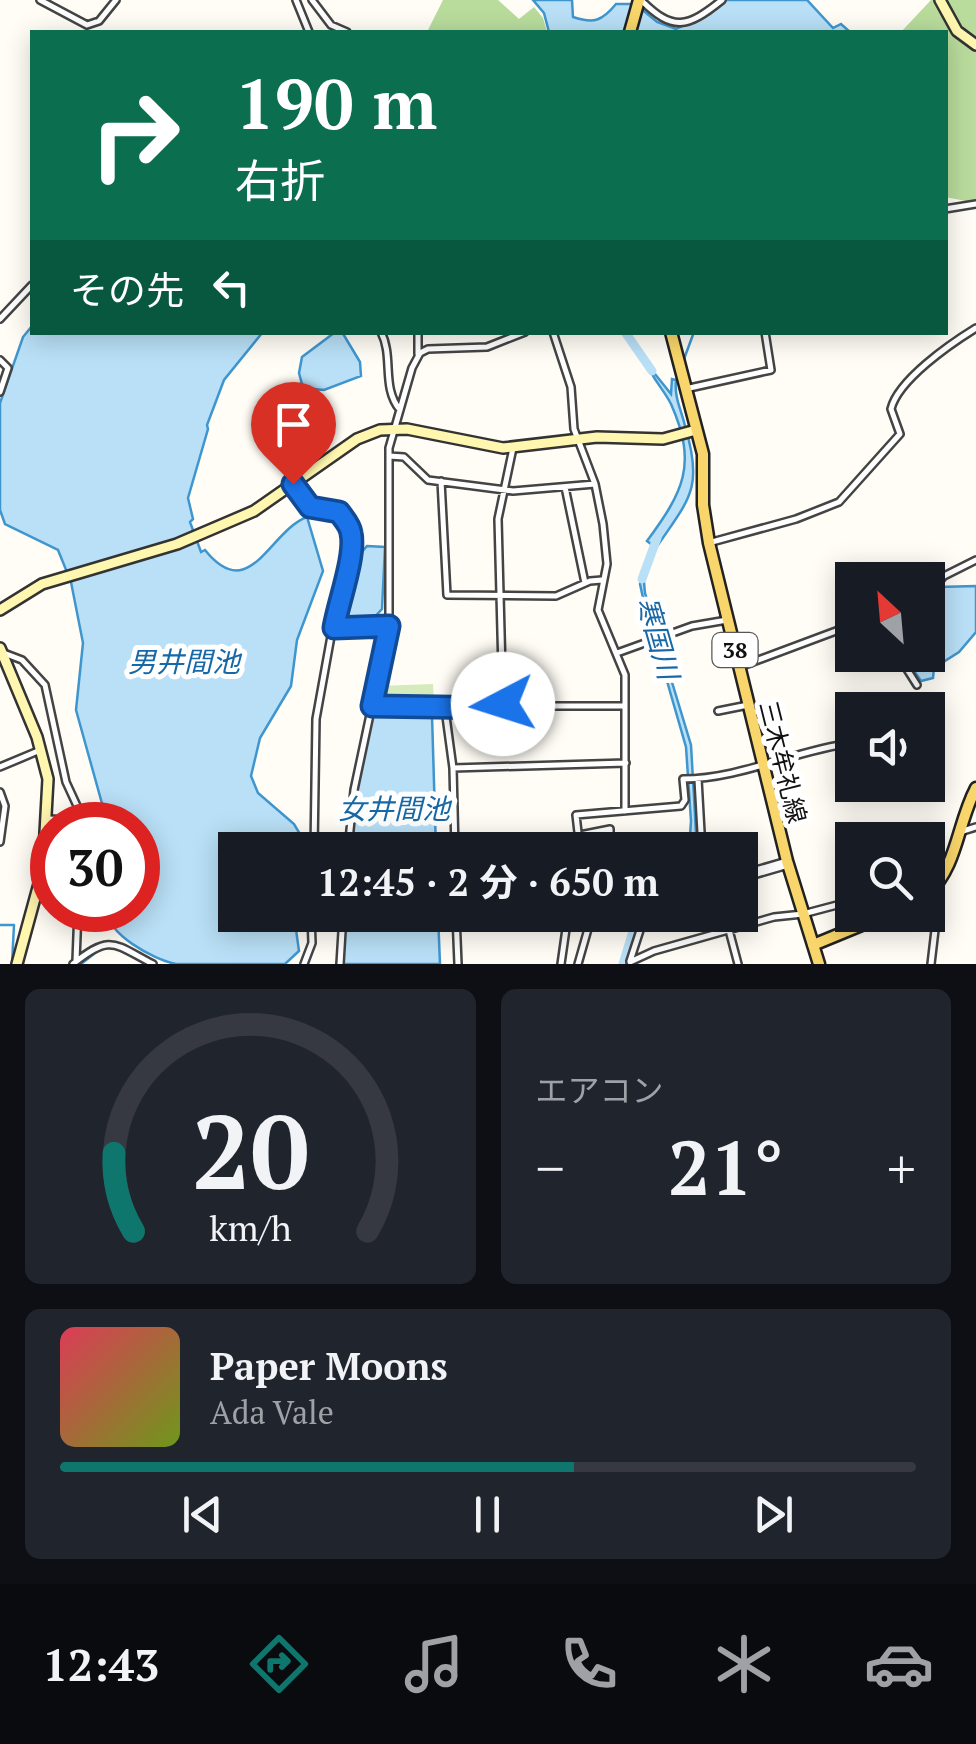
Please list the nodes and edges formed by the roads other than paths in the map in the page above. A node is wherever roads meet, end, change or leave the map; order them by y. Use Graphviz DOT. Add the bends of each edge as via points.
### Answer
graph roads {
  1 [pos="40,0"];
  2 [pos="116,0"];
  3 [pos="296,0"];
  4 [pos="312,0"];
  5 [pos="722,0"];
  6 [pos="940,0"];
  7 [pos="640,1"];
  8 [pos="309,30"];
  9 [pos="342,30"];
  10 [pos="631,30"];
  11 [pos="976,45"];
  12 [pos="976,204"];
  13 [pos="948,209"];
  14 [pos="30,287"];
  15 [pos="0,319"];
  16 [pos="976,328"];
  17 [pos="381,335"];
  18 [pos="418,335"];
  19 [pos="517,335"];
  20 [pos="554,335"];
  21 [pos="672,335"];
  22 [pos="765,335"];
  23 [pos="418,356"];
  24 [pos="0,360"];
  25 [pos="685,389"];
  26 [pos="0,392"];
  27 [pos="400,410"];
  28 [pos="395,428"];
  29 [pos="693,431"];
  30 [pos="578,439"];
  31 [pos="513,448"];
  32 [pos="388,456"];
  33 [pos="442,481"];
  34 [pos="293,484"];
  35 [pos="595,484"];
  36 [pos="565,486"];
  37 [pos="502,490"];
  38 [pos="709,543"];
  39 [pos="976,560"];
  40 [pos="945,576"];
  41 [pos="603,580"];
  42 [pos="585,584"];
  43 [pos="502,597"];
  44 [pos="0,610"];
  45 [pos="727,620"];
  46 [pos="389,626"];
  47 [pos="334,628"];
  48 [pos="835,631"];
  49 [pos="1,651"];
  50 [pos="617,653"];
  51 [pos="739,667"];
  52 [pos="909,672"];
  53 [pos="917,685"];
  54 [pos="372,706"];
  55 [pos="624,706"];
  56 [pos="445,708"];
  57 [pos="503,708"];
  58 [pos="718,711"];
  59 [pos="750,714"];
  60 [pos="835,745"];
  61 [pos="41,750"];
  62 [pos="626,763"];
  63 [pos="762,764"];
  64 [pos="0,767"];
  65 [pos="453,768"];
  66 [pos="698,779"];
  67 [pos="976,788"];
  68 [pos="0,792"];
  69 [pos="47,802"];
  70 [pos="75,802"];
  71 [pos="625,810"];
  72 [pos="976,827"];
  73 [pos="314,832"];
  74 [pos="350,832"];
  75 [pos="455,832"];
  76 [pos="579,832"];
  77 [pos="700,832"];
  78 [pos="960,832"];
  79 [pos="0,842"];
  80 [pos="787,863"];
  81 [pos="758,870"];
  82 [pos="758,873"];
  83 [pos="945,874"];
  84 [pos="835,906"];
  85 [pos="804,914"];
  86 [pos="30,919"];
  87 [pos="758,922"];
  88 [pos="77,932"];
  89 [pos="312,932"];
  90 [pos="342,932"];
  91 [pos="457,932"];
  92 [pos="566,932"];
  93 [pos="587,932"];
  94 [pos="639,932"];
  95 [pos="729,932"];
  96 [pos="839,932"];
  97 [pos="935,932"];
  98 [pos="814,945"];
  99 [pos="75,962"];
  100 [pos="307,963"];
  101 [pos="629,963"];
  102 [pos="17,964"];
  103 [pos="153,964"];
  104 [pos="340,964"];
  105 [pos="458,964"];
  106 [pos="561,964"];
  107 [pos="578,964"];
  108 [pos="738,964"];
  109 [pos="819,964"];
  110 [pos="930,964"];
  1 -- 2 [label="street" via="87,25 99,22"];
  3 -- 8 [label="street"];
  4 -- 9 [label="street"];
  5 -- 7 [label="street" via="677,24"];
  6 -- 11 [label="street" via="957,31"];
  7 -- 10 [label="main road"];
  12 -- 13 [label="street"];
  14 -- 15 [label="street"];
  16 -- 38 [label="street" via="926,363 898,394 890,409 900,434 839,502"];
  17 -- 27 [label="street" via="389,353 390,394"];
  18 -- 23 [label="street"];
  19 -- 23 [label="street" via="486,347 436,348"];
  20 -- 30 [label="street"];
  21 -- 25 [label="main road, 三木牟礼線 / 38"];
  22 -- 25 [label="street" via="771,370"];
  23 -- 27 [label="street"];
  24 -- 26 [label="street" via="8,368"];
  25 -- 29 [label="main road, 三木牟礼線 / 38"];
  27 -- 28 [label="street"];
  28 -- 31 [label="street"];
  28 -- 32 [label="street"];
  28 -- 34 [label="street" via="356,439"];
  29 -- 30 [label="street" via="648,440"];
  29 -- 38 [label="main road, 三木牟礼線 / 38" via="703,454"];
  30 -- 31 [label="street"];
  30 -- 35 [label="street"];
  31 -- 37 [label="street"];
  32 -- 33 [label="street" via="404,457 428,480"];
  32 -- 46 [label="street"];
  33 -- 37 [label="street"];
  33 -- 43 [label="street" via="447,595"];
  34 -- 44 [label="street" via="200,535 57,578"];
  34 -- 47 [label="street" via="310,507 339,512 352,533"];
  35 -- 36 [label="street"];
  35 -- 41 [label="street" via="606,549"];
  36 -- 37 [label="street"];
  36 -- 42 [label="street"];
  37 -- 43 [label="street"];
  38 -- 45 [label="main road, 三木牟礼線 / 38"];
  39 -- 40 [label="street"];
  41 -- 42 [label="street"];
  41 -- 50 [label="street" via="598,610"];
  42 -- 43 [label="street" via="556,596"];
  43 -- 57 [label="street"];
  45 -- 50 [label="street"];
  45 -- 51 [label="main road, 三木牟礼線 / 38"];
  46 -- 47 [label="street"];
  46 -- 54 [label="street"];
  47 -- 73 [label="street" via="316,719"];
  48 -- 51 [label="street"];
  49 -- 61 [label="street"];
  49 -- 70 [label="street" via="22,660 45,685"];
  50 -- 55 [label="street" via="625,675"];
  51 -- 59 [label="main road, 三木牟礼線 / 38"];
  52 -- 53 [label="street"];
  54 -- 56 [label="street"];
  54 -- 74 [label="street"];
  55 -- 57 [label="street"];
  55 -- 62 [label="street"];
  56 -- 57 [label="street"];
  56 -- 65 [label="street"];
  58 -- 59 [label="street"];
  59 -- 63 [label="main road, 三木牟礼線 / 38"];
  60 -- 63 [label="street"];
  61 -- 64 [label="street"];
  61 -- 69 [label="street"];
  62 -- 65 [label="street"];
  62 -- 71 [label="street"];
  63 -- 66 [label="street"];
  63 -- 80 [label="main road, 三木牟礼線 / 38"];
  65 -- 75 [label="street"];
  66 -- 71 [label="street" via="686,779 681,806"];
  66 -- 77 [label="street"];
  67 -- 78 [label="main road"];
  68 -- 79 [label="street" via="6,806"];
  71 -- 76 [label="street" via="576,815"];
  72 -- 78 [label="street"];
  78 -- 83 [label="main road"];
  80 -- 81 [label="street"];
  80 -- 82 [label="street"];
  80 -- 85 [label="main road, 三木牟礼線 / 38"];
  84 -- 85 [label="street"];
  85 -- 87 [label="street"];
  85 -- 98 [label="main road, 三木牟礼線 / 38"];
  86 -- 102 [label="street"];
  88 -- 99 [label="street"];
  89 -- 100 [label="street"];
  90 -- 104 [label="street"];
  91 -- 105 [label="street"];
  92 -- 106 [label="street"];
  93 -- 107 [label="street"];
  94 -- 101 [label="street"];
  95 -- 101 [label="street"];
  95 -- 108 [label="street"];
  96 -- 98 [label="main road"];
  97 -- 110 [label="street"];
  98 -- 109 [label="main road, 三木牟礼線 / 38"];
  99 -- 103 [label="street" via="111,942"];
}
